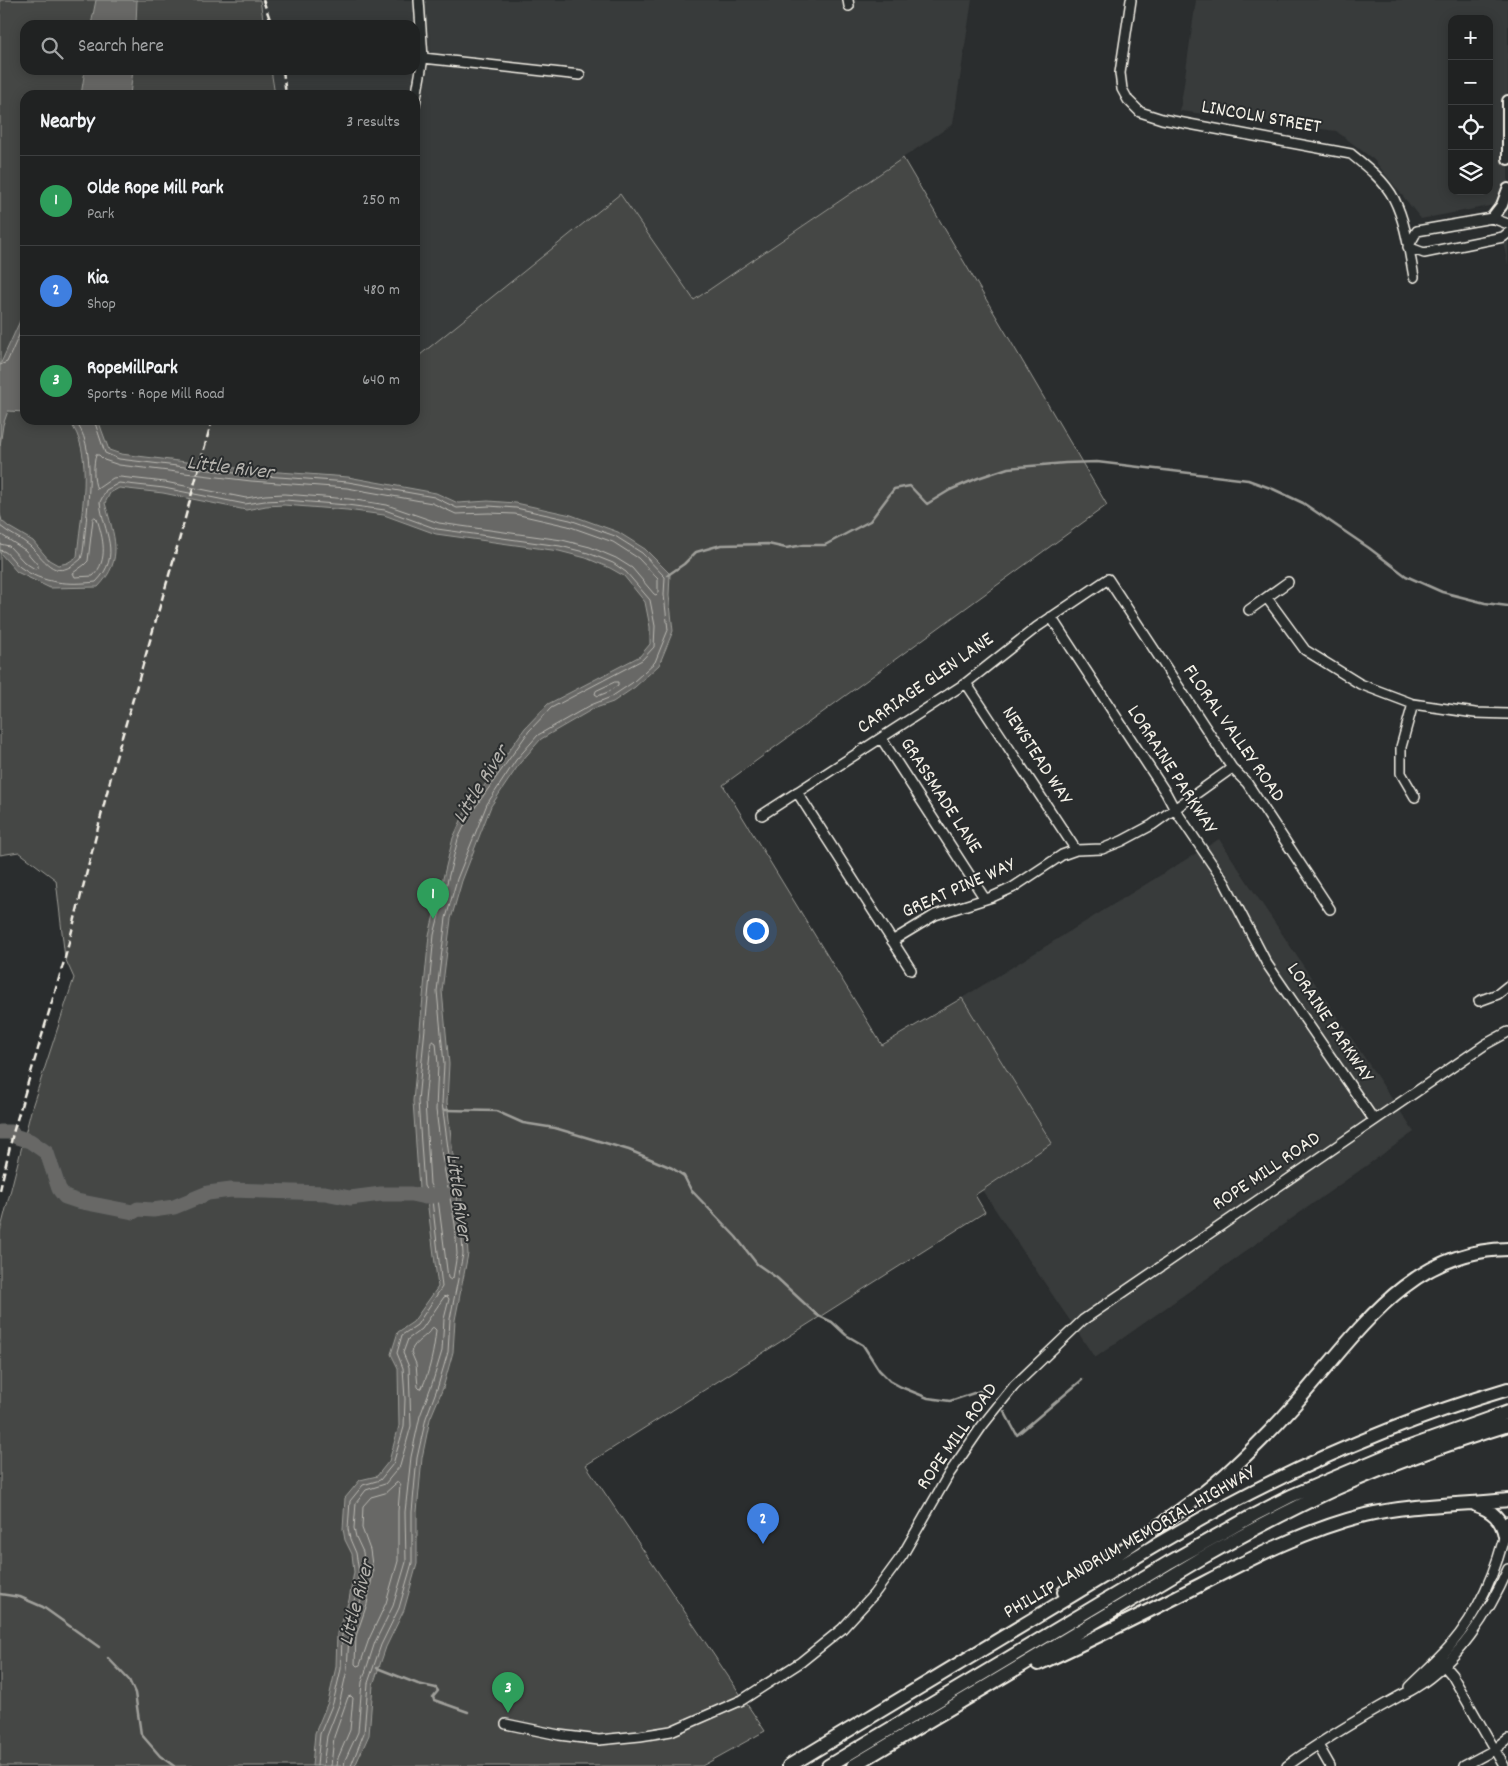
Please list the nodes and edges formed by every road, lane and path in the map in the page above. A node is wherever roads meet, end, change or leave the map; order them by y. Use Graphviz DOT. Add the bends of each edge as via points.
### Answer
graph roads {
  1 [pos="420,0"];
  2 [pos="1131,0"];
  3 [pos="423,58"];
  4 [pos="580,75"];
  5 [pos="417,90"];
  6 [pos="1508,101"];
  7 [pos="1508,159"];
  8 [pos="1508,189"];
  9 [pos="1492,218"];
  10 [pos="1508,224"];
  11 [pos="1508,232"];
  12 [pos="1408,247"];
  13 [pos="1414,277"];
  14 [pos="1108,579"];
  15 [pos="1288,582"];
  16 [pos="1267,598"];
  17 [pos="1249,610"];
  18 [pos="1051,617"];
  19 [pos="966,682"];
  20 [pos="1413,704"];
  21 [pos="1508,714"];
  22 [pos="881,738"];
  23 [pos="1232,768"];
  24 [pos="797,792"];
  25 [pos="1415,796"];
  26 [pos="1174,808"];
  27 [pos="762,815"];
  28 [pos="1076,850"];
  29 [pos="985,899"];
  30 [pos="1330,909"];
  31 [pos="892,941"];
  32 [pos="1256,944"];
  33 [pos="910,970"];
  34 [pos="1508,986"];
  35 [pos="1479,1001"];
  36 [pos="1508,1032"];
  37 [pos="1374,1120"];
  38 [pos="1508,1249"];
  39 [pos="1508,1389"];
  40 [pos="1508,1412"];
  41 [pos="1508,1425"];
  42 [pos="1508,1500"];
  43 [pos="1471,1504"];
  44 [pos="1508,1521"];
  45 [pos="1505,1536"];
  46 [pos="1508,1570"];
  47 [pos="1003,1637"];
  48 [pos="1441,1662"];
  49 [pos="992,1684"];
  50 [pos="506,1724"];
  51 [pos="1508,1739"];
  52 [pos="1318,1745"];
  53 [pos="1494,1750"];
  54 [pos="789,1766"];
  55 [pos="828,1766"];
  56 [pos="853,1766"];
  57 [pos="1287,1766"];
  58 [pos="1330,1766"];
  59 [pos="1464,1766"];
  60 [pos="1504,1766"];
  1 -- 3 [label="street"];
  2 -- 12 [label="street, LINCOLN STREET" via="1120,73 1122,89 1140,112 1351,154 1393,197 1402,218"];
  3 -- 4 [label="street"];
  3 -- 5 [label="street"];
  6 -- 7 [label="main road"];
  8 -- 9 [label="main road" via="1502,206"];
  9 -- 10 [label="street"];
  9 -- 12 [label="street" via="1417,231"];
  11 -- 12 [label="street" via="1503,237 1424,253"];
  12 -- 13 [label="street, LINCOLN STREET"];
  14 -- 18 [label="street, CARRIAGE GLEN LANE"];
  14 -- 23 [label="street, FLORAL VALLEY ROAD"];
  15 -- 16 [label="street"];
  16 -- 17 [label="street"];
  16 -- 20 [label="street" via="1305,650 1360,684"];
  18 -- 19 [label="street, CARRIAGE GLEN LANE"];
  18 -- 26 [label="street, LORRAINE PARKWAY"];
  19 -- 22 [label="street, CARRIAGE GLEN LANE"];
  19 -- 28 [label="street, NEWSTEAD WAY"];
  20 -- 21 [label="street" via="1475,714"];
  20 -- 25 [label="street" via="1401,747 1401,773"];
  22 -- 24 [label="street, CARRIAGE GLEN LANE"];
  22 -- 29 [label="street, GRASSMADE LANE"];
  23 -- 26 [label="street, GREAT PINE WAY"];
  23 -- 30 [label="street, FLORAL VALLEY ROAD" via="1247,783"];
  24 -- 27 [label="street, CARRIAGE GLEN LANE"];
  24 -- 31 [label="street"];
  26 -- 28 [label="street, GREAT PINE WAY" via="1122,842 1102,849"];
  26 -- 32 [label="street, LORRAINE PARKWAY" via="1225,883"];
  28 -- 29 [label="street, GREAT PINE WAY" via="1062,855 1012,888"];
  29 -- 31 [label="street, GREAT PINE WAY" via="935,915"];
  31 -- 33 [label="street"];
  32 -- 37 [label="street, LORAINE PARKWAY"];
  34 -- 35 [label="street" via="1498,994"];
  36 -- 37 [label="street, ROPE MILL ROAD"];
  37 -- 50 [label="street, ROPE MILL ROAD" via="1121,1293 1083,1320 1051,1349 1014,1386 982,1426 949,1474 902,1556 874,1594 842,1629 801,1662 742,1700 671,1731 599,1740"];
  38 -- 47 [label="highway" via="1456,1258 1403,1286 1378,1308 1284,1416 1225,1474 1162,1524"];
  39 -- 47 [label="highway, PHILLIP LANDRUM MEMORIAL HIGHWAY" via="1432,1414 1312,1463 1210,1515"];
  40 -- 55 [label="highway" via="1376,1460 1254,1515"];
  41 -- 49 [label="highway" via="1382,1469 1255,1528"];
  42 -- 43 [label="highway"];
  43 -- 45 [label="highway" via="1496,1515"];
  43 -- 49 [label="highway" via="1385,1511 1306,1533 1086,1642"];
  44 -- 45 [label="street"];
  45 -- 48 [label="street" via="1480,1601"];
  46 -- 48 [label="street" via="1481,1620"];
  47 -- 54 [label="highway, PHILLIP LANDRUM MEMORIAL HIGHWAY"];
  48 -- 52 [label="street" via="1415,1688"];
  48 -- 53 [label="street" via="1452,1675"];
  49 -- 56 [label="highway"];
  51 -- 53 [label="street"];
  52 -- 57 [label="street"];
  52 -- 58 [label="street"];
  53 -- 59 [label="street"];
  53 -- 60 [label="street"];
}
